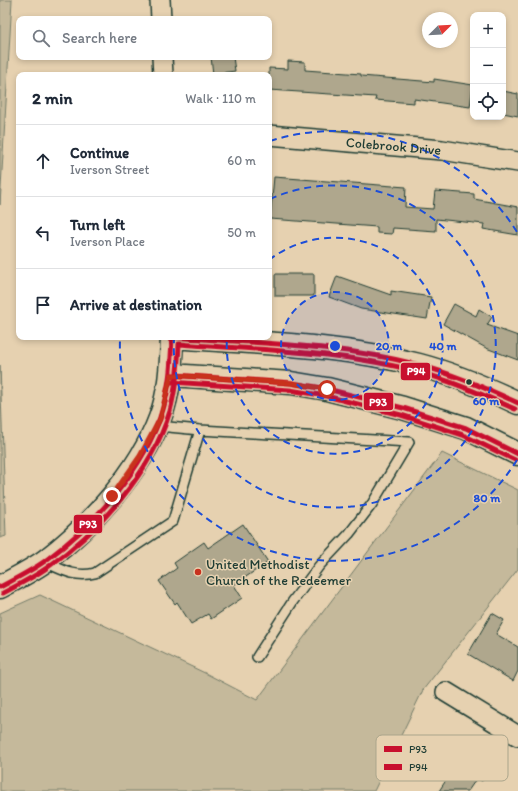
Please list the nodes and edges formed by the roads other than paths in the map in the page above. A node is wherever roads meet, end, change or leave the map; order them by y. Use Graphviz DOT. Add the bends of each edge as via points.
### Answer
graph roads {
  1 [pos="160,0"];
  2 [pos="161,16"];
  3 [pos="162,60"];
  4 [pos="163,72"];
  5 [pos="272,135"];
  6 [pos="518,162"];
  7 [pos="172,340"];
  8 [pos="212,340"];
  9 [pos="171,375"];
  10 [pos="518,403"];
  11 [pos="156,425"];
  12 [pos="200,430"];
  13 [pos="518,454"];
  14 [pos="44,562"];
  15 [pos="0,587"];
  16 [pos="257,657"];
  17 [pos="446,692"];
  18 [pos="518,736"];
  1 -- 2 [label="street"];
  3 -- 4 [label="street"];
  5 -- 6 [label="street, Colebrook Drive" via="442,150"];
  7 -- 9 [label="main road"];
  8 -- 10 [label="main road" via="319,348 419,365 465,380"];
  9 -- 11 [label="main road"];
  9 -- 13 [label="main road" via="291,383 327,389 403,408 466,428"];
  11 -- 12 [label="lane"];
  11 -- 14 [label="main road" via="140,456 112,496"];
  12 -- 14 [label="lane" via="173,521 95,574 71,574"];
  12 -- 16 [label="lane" via="409,442 372,504 349,534 319,566"];
  14 -- 15 [label="main road"];
  17 -- 18 [label="street"];
}
